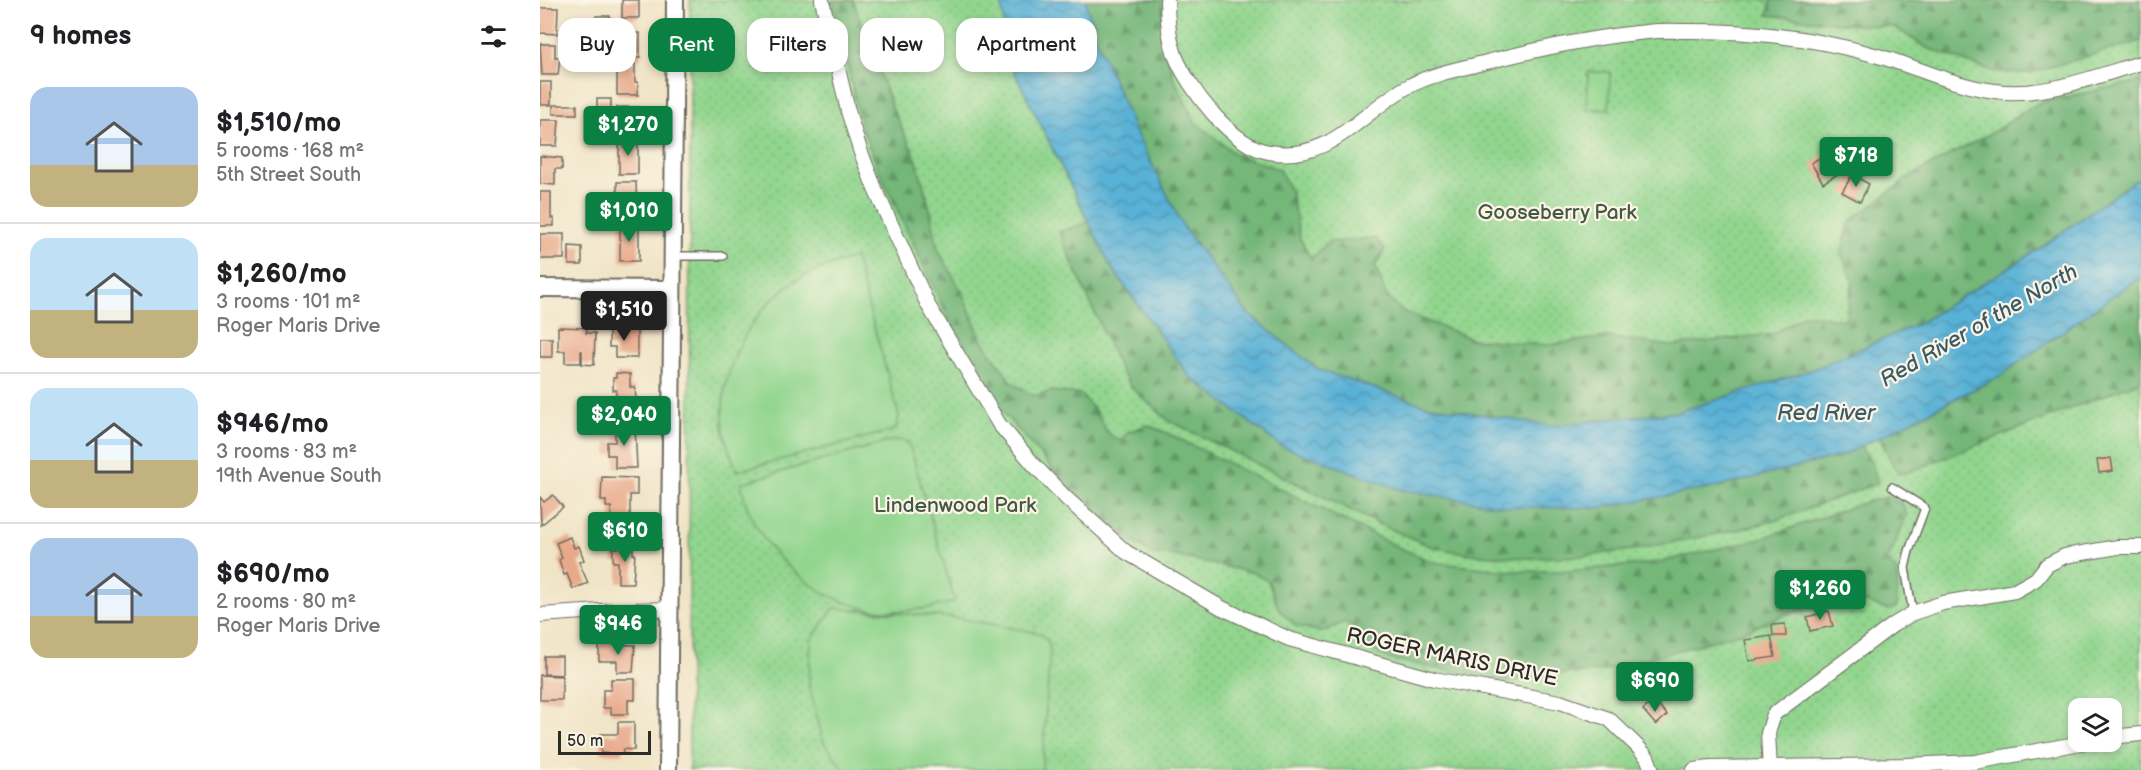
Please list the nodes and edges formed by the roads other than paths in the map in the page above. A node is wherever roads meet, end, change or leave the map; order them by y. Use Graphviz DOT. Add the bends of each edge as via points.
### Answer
graph roads {
  1 [pos="675,0"];
  2 [pos="822,0"];
  3 [pos="1167,0"];
  4 [pos="2141,63"];
  5 [pos="673,256"];
  6 [pos="723,256"];
  7 [pos="540,288"];
  8 [pos="672,289"];
  9 [pos="1892,487"];
  10 [pos="2141,547"];
  11 [pos="668,609"];
  12 [pos="1913,613"];
  13 [pos="540,615"];
  14 [pos="2141,734"];
  15 [pos="2122,736"];
  16 [pos="2068,746"];
  17 [pos="1770,769"];
  18 [pos="668,770"];
  19 [pos="1653,770"];
  20 [pos="1694,770"];
  1 -- 5 [label="street"];
  2 -- 19 [label="street, ROGER MARIS DRIVE" via="860,150 928,305 999,424 1066,498 1126,552 1222,608 1289,639 1434,679 1560,702 1609,719 1647,757"];
  3 -- 4 [label="street" via="1175,54 1194,88 1226,127 1246,143 1266,152 1290,154 1314,150 1338,138 1410,85 1442,73 1526,52 1649,31 1721,31 1834,44 1996,92 2041,90"];
  5 -- 6 [label="lane"];
  5 -- 8 [label="street"];
  7 -- 8 [label="street"];
  8 -- 11 [label="street"];
  9 -- 12 [label="lane" via="1925,508 1905,568"];
  10 -- 12 [label="street" via="2065,556 2015,591 1943,603"];
  11 -- 13 [label="street"];
  11 -- 18 [label="street"];
  12 -- 17 [label="street" via="1774,714 1768,733"];
  14 -- 15 [label="street"];
  16 -- 17 [label="street" via="1975,762"];
  17 -- 20 [label="street"];
}
